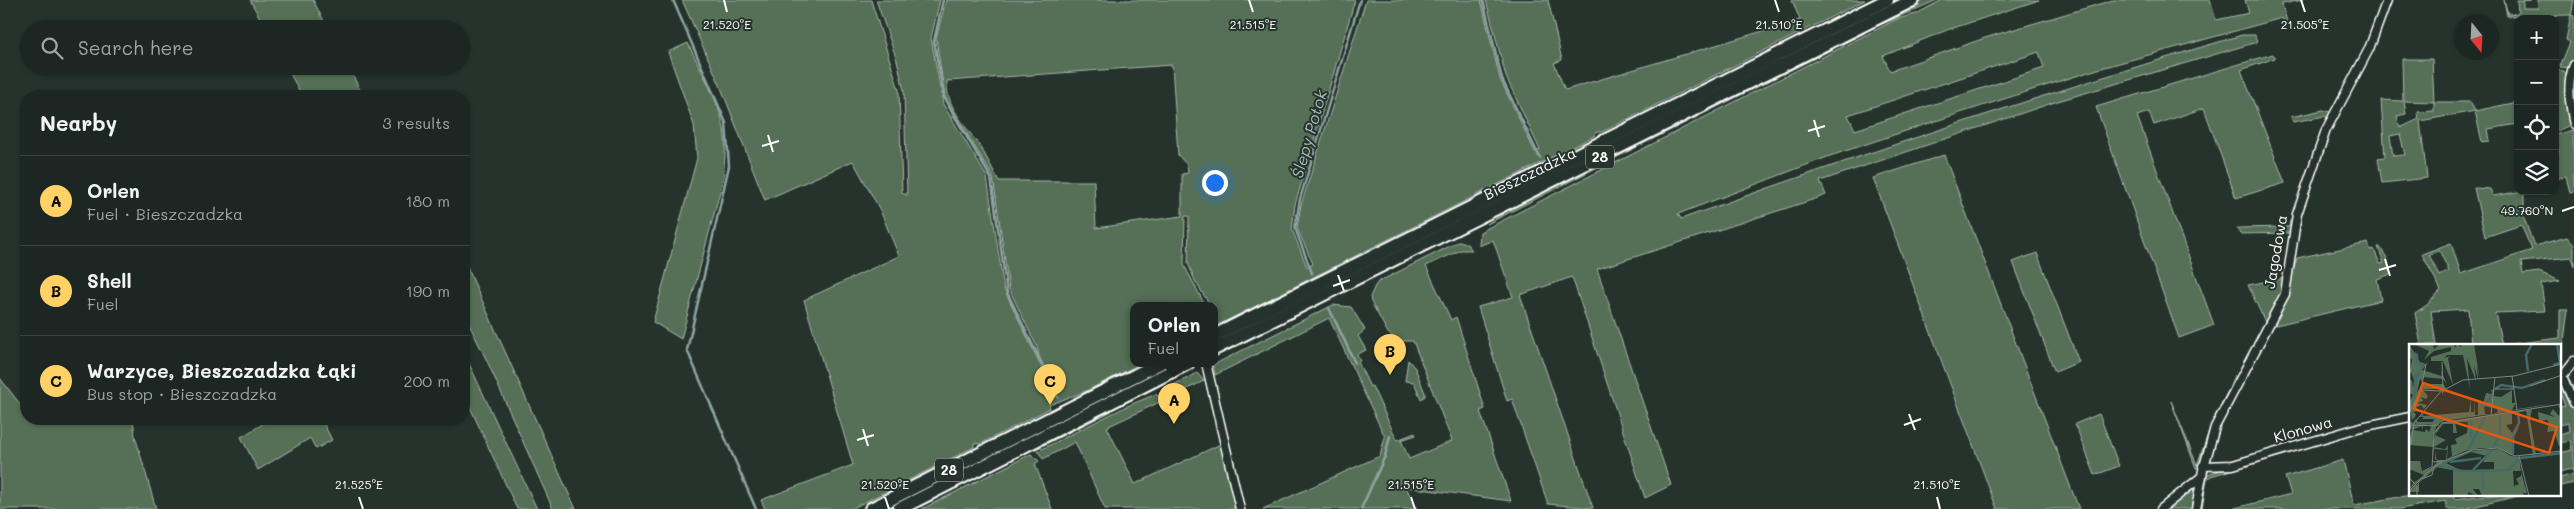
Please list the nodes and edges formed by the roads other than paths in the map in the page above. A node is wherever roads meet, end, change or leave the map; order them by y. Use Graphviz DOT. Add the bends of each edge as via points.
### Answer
graph roads {
  1 [pos="1887,0"];
  2 [pos="1913,0"];
  3 [pos="2387,0"];
  4 [pos="2574,65"];
  5 [pos="2574,124"];
  6 [pos="1218,335"];
  7 [pos="1218,348"];
  8 [pos="2574,361"];
  9 [pos="1152,367"];
  10 [pos="1180,367"];
  11 [pos="1207,367"];
  12 [pos="2562,376"];
  13 [pos="2562,379"];
  14 [pos="2574,402"];
  15 [pos="2409,416"];
  16 [pos="2203,466"];
  17 [pos="2201,477"];
  18 [pos="871,509"];
  19 [pos="899,509"];
  20 [pos="1240,509"];
  21 [pos="2161,509"];
  22 [pos="2196,509"];
  1 -- 6 [label="main road, Bieszczadzka / 28"];
  2 -- 7 [label="main road, Bieszczadzka / 28"];
  3 -- 16 [label="street, Jagodowa" via="2369,49 2326,130 2308,180 2296,216 2285,294 2215,427"];
  4 -- 5 [label="street" via="2570,102"];
  8 -- 12 [label="street"];
  9 -- 18 [label="main road, 28"];
  10 -- 19 [label="main road, 28"];
  11 -- 20 [label="street"];
  13 -- 14 [label="street"];
  15 -- 16 [label="street, Klonowa" via="2233,465"];
  16 -- 17 [label="street, Jagodowa"];
  17 -- 21 [label="street"];
  17 -- 22 [label="street, Jagodowa"];
}
